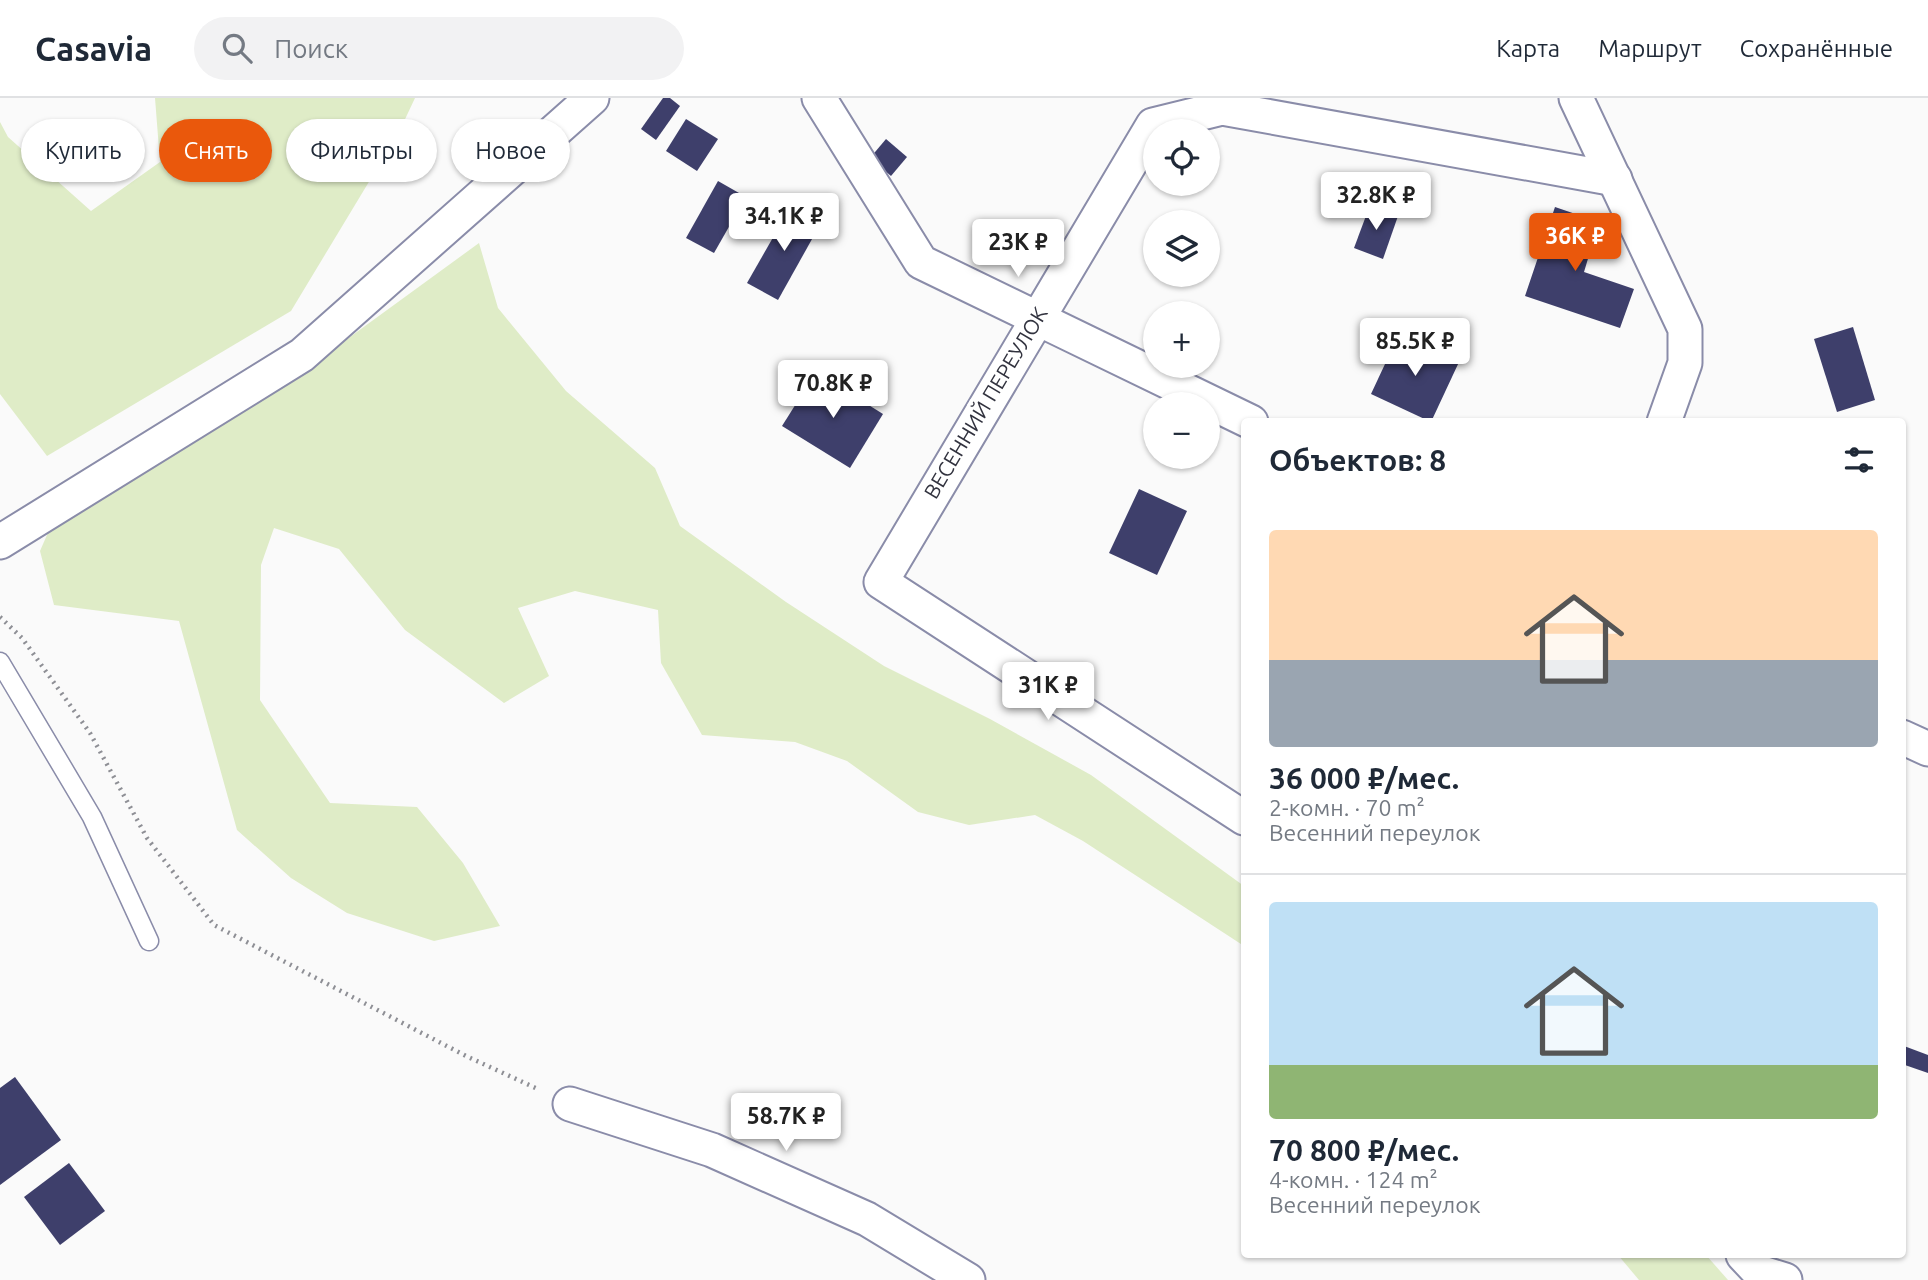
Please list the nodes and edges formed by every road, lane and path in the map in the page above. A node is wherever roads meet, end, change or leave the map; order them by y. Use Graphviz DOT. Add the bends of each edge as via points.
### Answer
graph roads {
  1 [pos="592,98"];
  2 [pos="819,98"];
  3 [pos="1576,98"];
  4 [pos="1615,179"];
  5 [pos="1036,318"];
  6 [pos="1243,418"];
  7 [pos="1665,418"];
  8 [pos="0,542"];
  9 [pos="0,617"];
  10 [pos="0,662"];
  11 [pos="1906,739"];
  12 [pos="1928,749"];
  13 [pos="1241,816"];
  14 [pos="149,941"];
  15 [pos="570,1104"];
  16 [pos="1747,1258"];
  17 [pos="968,1280"];
  18 [pos="1785,1280"];
  1 -- 8 [label="street" via="302,355"];
  2 -- 5 [label="street" via="921,262"];
  3 -- 4 [label="street"];
  4 -- 5 [label="street, ВЕСЕННИЙ ПЕРЕУЛОК" via="1222,108 1153,125"];
  4 -- 7 [label="street" via="1685,329 1685,363"];
  5 -- 6 [label="street"];
  5 -- 13 [label="street, ВЕСЕННИЙ ПЕРЕУЛОК" via="881,582"];
  9 -- 15 [label="path" via="22,638 90,733 147,838 214,925 466,1056"];
  10 -- 14 [label="lane" via="92,817"];
  11 -- 12 [label="street"];
  15 -- 17 [label="street" via="724,1155 867,1219"];
  16 -- 18 [label="street" via="1759,1272"];
}
